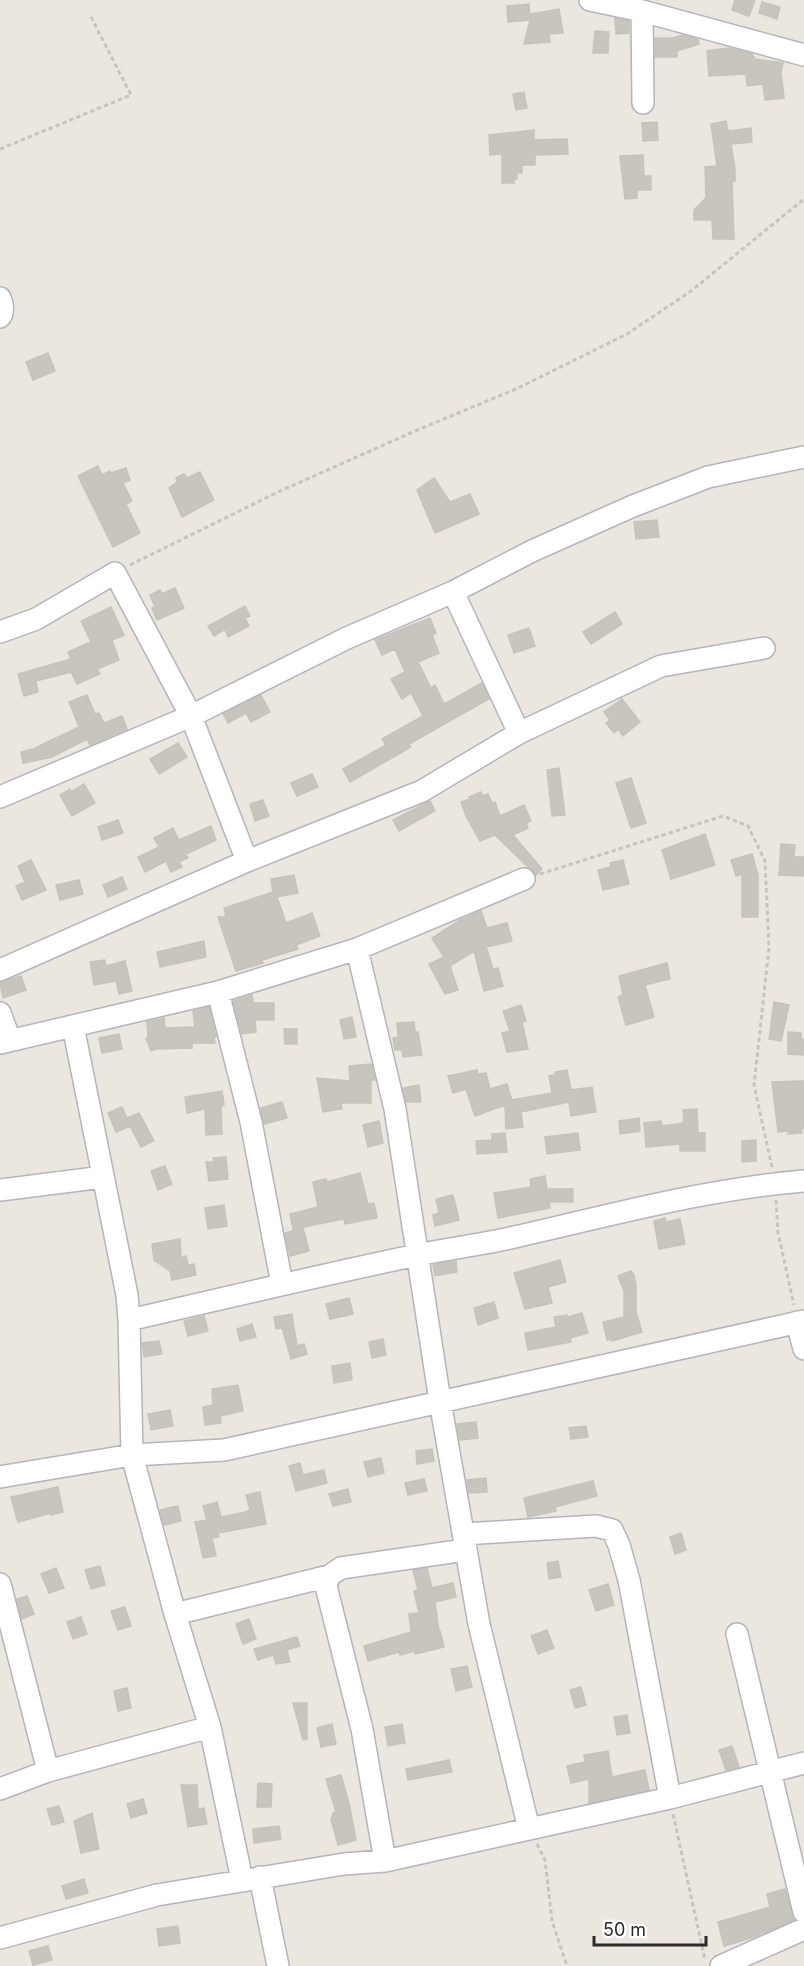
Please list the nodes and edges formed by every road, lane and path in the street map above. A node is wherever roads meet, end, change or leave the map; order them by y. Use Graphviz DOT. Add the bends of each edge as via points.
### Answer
graph roads {
  1 [pos="590,0"];
  2 [pos="642,11"];
  3 [pos="90,15"];
  4 [pos="804,55"];
  5 [pos="643,103"];
  6 [pos="0,149"];
  7 [pos="804,199"];
  8 [pos="0,298"];
  9 [pos="0,317"];
  10 [pos="804,457"];
  11 [pos="115,573"];
  12 [pos="453,592"];
  13 [pos="0,632"];
  14 [pos="764,648"];
  15 [pos="191,716"];
  16 [pos="519,732"];
  17 [pos="0,797"];
  18 [pos="247,861"];
  19 [pos="524,879"];
  20 [pos="357,949"];
  21 [pos="0,970"];
  22 [pos="218,992"];
  23 [pos="0,1013"];
  24 [pos="73,1026"];
  25 [pos="5,1041"];
  26 [pos="103,1177"];
  27 [pos="804,1180"];
  28 [pos="775,1183"];
  29 [pos="0,1190"];
  30 [pos="418,1255"];
  31 [pos="282,1284"];
  32 [pos="129,1320"];
  33 [pos="801,1321"];
  34 [pos="804,1349"];
  35 [pos="440,1401"];
  36 [pos="132,1455"];
  37 [pos="0,1477"];
  38 [pos="464,1542"];
  39 [pos="329,1576"];
  40 [pos="0,1584"];
  41 [pos="174,1614"];
  42 [pos="737,1634"];
  43 [pos="210,1727"];
  44 [pos="804,1763"];
  45 [pos="48,1771"];
  46 [pos="770,1772"];
  47 [pos="0,1789"];
  48 [pos="670,1798"];
  49 [pos="529,1829"];
  50 [pos="385,1861"];
  51 [pos="251,1878"];
  52 [pos="804,1912"];
  53 [pos="804,1929"];
  54 [pos="0,1938"];
  55 [pos="278,1966"];
  56 [pos="567,1966"];
  57 [pos="706,1966"];
  58 [pos="721,1966"];
  1 -- 2 [label="street"];
  2 -- 4 [label="street"];
  2 -- 5 [label="street"];
  3 -- 6 [label="path" via="131,95"];
  7 -- 11 [label="path" via="691,291 627,334 516,388 278,492"];
  8 -- 9 [label="street"];
  10 -- 12 [label="street" via="708,477 532,551"];
  11 -- 13 [label="street" via="36,619"];
  11 -- 15 [label="street"];
  12 -- 15 [label="street" via="347,638"];
  12 -- 16 [label="street"];
  14 -- 16 [label="street" via="661,666"];
  15 -- 17 [label="street"];
  15 -- 18 [label="street"];
  16 -- 18 [label="street" via="422,791"];
  18 -- 21 [label="street"];
  19 -- 20 [label="street"];
  19 -- 28 [label="path" via="723,816 748,826 765,861 769,948 754,1085"];
  20 -- 22 [label="street"];
  20 -- 30 [label="street" via="394,1109"];
  22 -- 24 [label="street"];
  22 -- 31 [label="street" via="251,1122"];
  23 -- 25 [label="street"];
  24 -- 25 [label="street"];
  24 -- 26 [label="street"];
  26 -- 29 [label="street"];
  26 -- 32 [label="street"];
  27 -- 28 [label="street"];
  28 -- 30 [label="street"];
  28 -- 33 [label="path" via="778,1233"];
  30 -- 31 [label="street"];
  30 -- 35 [label="street"];
  31 -- 32 [label="street"];
  32 -- 36 [label="street"];
  33 -- 34 [label="street"];
  33 -- 35 [label="street"];
  35 -- 36 [label="street" via="224,1450"];
  35 -- 38 [label="street"];
  36 -- 37 [label="street"];
  36 -- 41 [label="street"];
  38 -- 39 [label="street" via="341,1568"];
  38 -- 48 [label="street" via="596,1526 612,1530 628,1580"];
  38 -- 49 [label="street" via="479,1624"];
  39 -- 41 [label="street"];
  39 -- 50 [label="street" via="326,1586 362,1730"];
  40 -- 45 [label="street"];
  41 -- 43 [label="street"];
  42 -- 46 [label="street"];
  43 -- 45 [label="street"];
  43 -- 51 [label="street"];
  44 -- 46 [label="street"];
  45 -- 47 [label="street"];
  46 -- 48 [label="street"];
  46 -- 52 [label="street"];
  48 -- 49 [label="street"];
  48 -- 57 [label="path"];
  49 -- 50 [label="street"];
  49 -- 56 [label="path" via="545,1860 552,1921"];
  50 -- 51 [label="street"];
  51 -- 54 [label="street" via="157,1895"];
  51 -- 55 [label="street"];
  53 -- 58 [label="street"];
}
